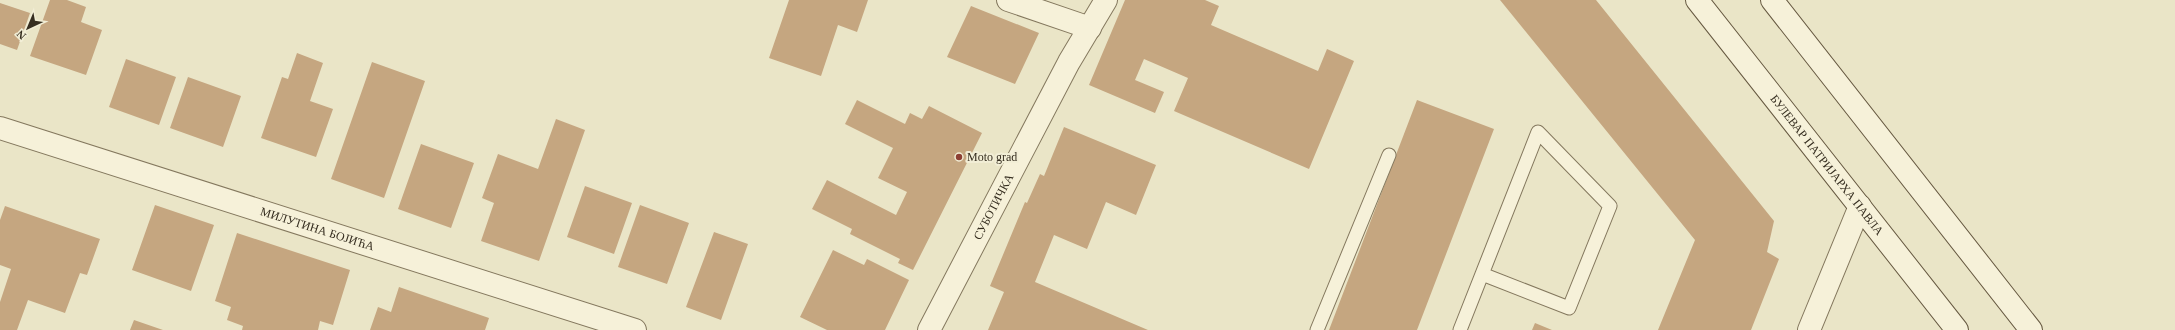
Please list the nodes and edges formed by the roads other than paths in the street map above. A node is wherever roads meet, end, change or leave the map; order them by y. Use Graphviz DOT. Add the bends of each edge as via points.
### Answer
graph roads {
  1 [pos="1008,0"];
  2 [pos="1106,0"];
  3 [pos="1697,0"];
  4 [pos="1772,0"];
  5 [pos="1090,28"];
  6 [pos="0,128"];
  7 [pos="1389,155"];
  8 [pos="1860,206"];
  9 [pos="1482,274"];
  10 [pos="635,330"];
  11 [pos="929,330"];
  12 [pos="1317,330"];
  13 [pos="1460,330"];
  14 [pos="1809,330"];
  15 [pos="1957,330"];
  16 [pos="2031,330"];
  1 -- 5 [label="street"];
  2 -- 5 [label="street, СУБОТИЧКА"];
  3 -- 8 [label="street, БУЛЕВАР ПАТРИЈАРХА ПАВЛА"];
  4 -- 16 [label="street"];
  5 -- 11 [label="street, СУБОТИЧКА" via="1069,62"];
  6 -- 10 [label="street, МИЛУТИНА БОЈИЋА"];
  7 -- 12 [label="lane"];
  8 -- 14 [label="street"];
  8 -- 15 [label="street, БУЛЕВАР ПАТРИЈАРХА ПАВЛА"];
  9 -- 9 [label="lane" via="1527,160 1538,132 1610,206 1569,308"];
  9 -- 13 [label="lane"];
}
